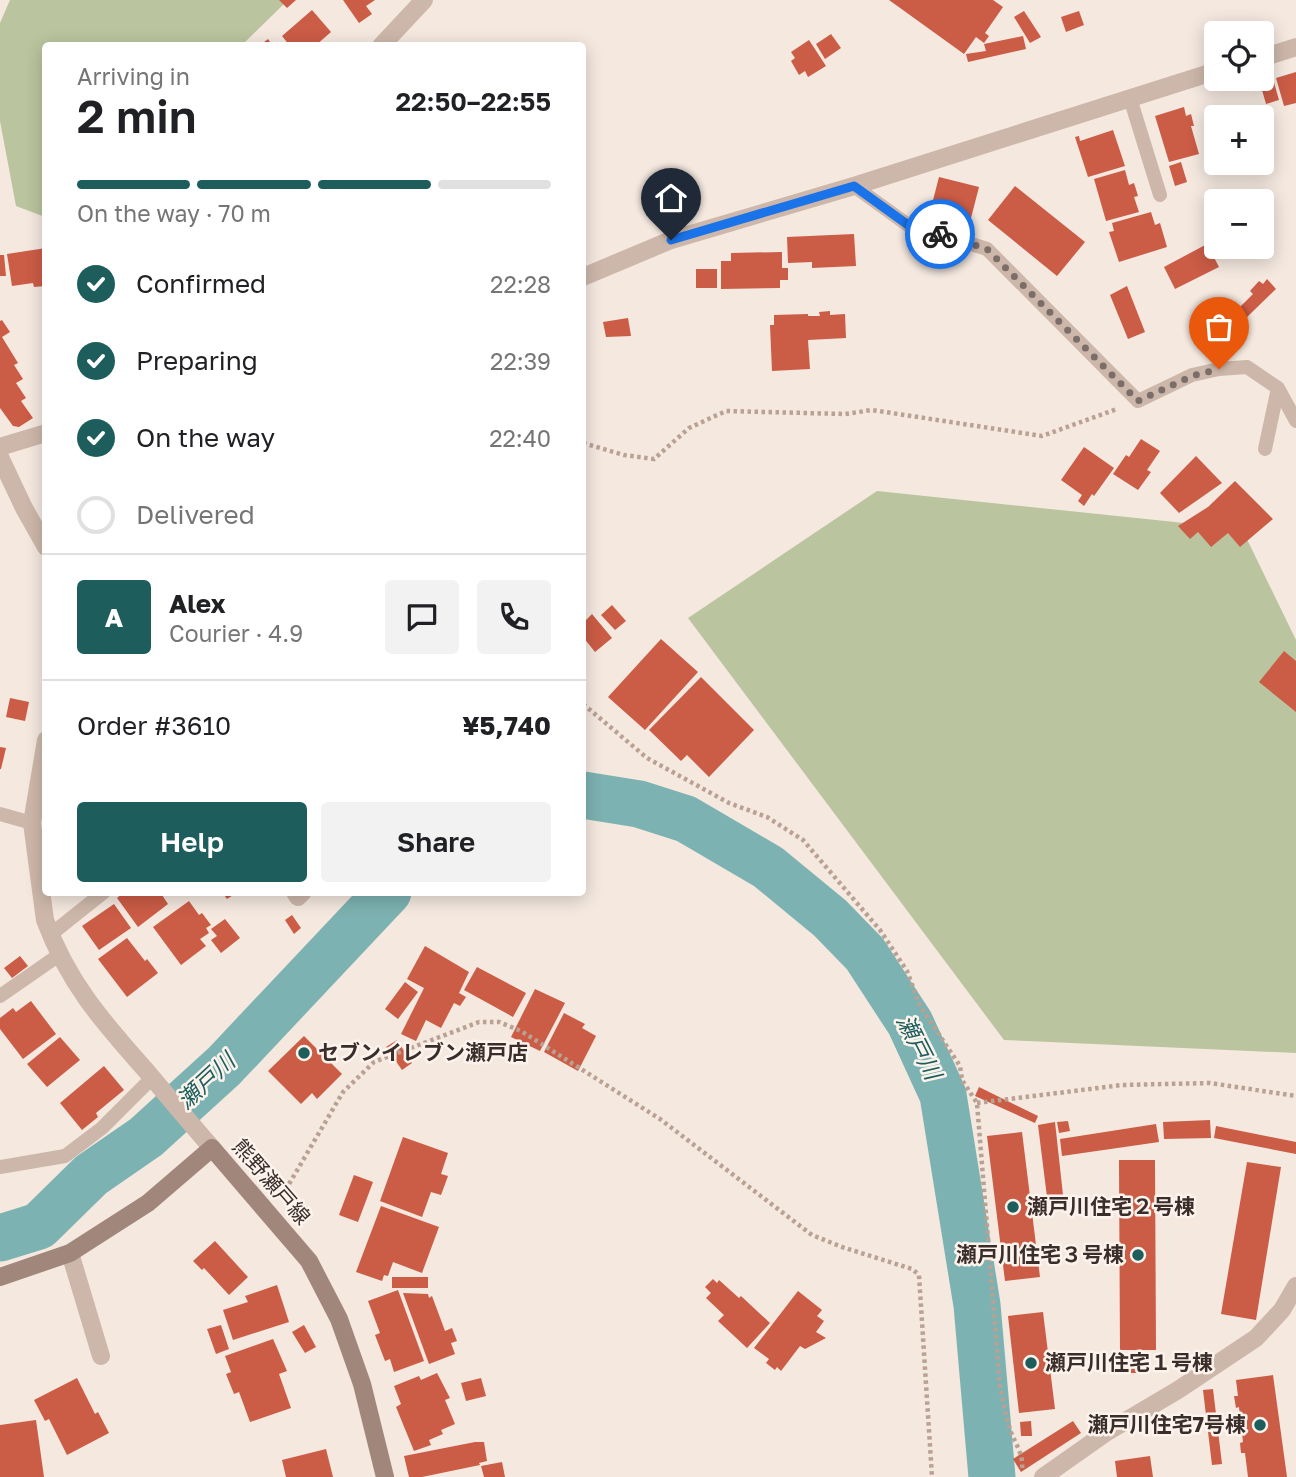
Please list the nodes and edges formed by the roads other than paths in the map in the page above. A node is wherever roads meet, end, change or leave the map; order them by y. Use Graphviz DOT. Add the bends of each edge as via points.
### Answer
graph roads {
  1 [pos="424,0"];
  2 [pos="385,42"];
  3 [pos="1296,47"];
  4 [pos="1274,54"];
  5 [pos="1204,75"];
  6 [pos="1130,98"];
  7 [pos="854,186"];
  8 [pos="1160,195"];
  9 [pos="586,276"];
  10 [pos="1278,388"];
  11 [pos="1296,421"];
  12 [pos="42,434"];
  13 [pos="0,447"];
  14 [pos="1265,449"];
  15 [pos="0,457"];
  16 [pos="42,540"];
  17 [pos="42,764"];
  18 [pos="0,814"];
  19 [pos="32,823"];
  20 [pos="99,896"];
  21 [pos="50,935"];
  22 [pos="59,955"];
  23 [pos="0,996"];
  24 [pos="152,1078"];
  25 [pos="212,1148"];
  26 [pos="0,1167"];
  27 [pos="69,1253"];
  28 [pos="0,1277"];
  29 [pos="1296,1286"];
  30 [pos="101,1356"];
  31 [pos="386,1477"];
  32 [pos="1043,1477"];
  1 -- 2 [label="street"];
  3 -- 4 [label="street"];
  5 -- 6 [label="street"];
  6 -- 7 [label="street"];
  6 -- 8 [label="lane"];
  7 -- 9 [label="street" via="671,240"];
  7 -- 10 [label="lane" via="915,230 987,249 1138,401 1219,369 1247,367"];
  10 -- 11 [label="lane"];
  10 -- 14 [label="lane"];
  12 -- 13 [label="street"];
  15 -- 16 [label="street"];
  17 -- 19 [label="street"];
  18 -- 19 [label="lane"];
  19 -- 21 [label="street"];
  20 -- 21 [label="lane"];
  21 -- 22 [label="street"];
  22 -- 23 [label="lane"];
  22 -- 24 [label="street" via="97,1015"];
  24 -- 25 [label="street"];
  24 -- 26 [label="lane" via="103,1128 65,1156"];
  25 -- 27 [label="main road, 熊野瀬戸線" via="148,1203"];
  25 -- 31 [label="main road, 熊野瀬戸線" via="309,1261 339,1319 362,1384"];
  27 -- 28 [label="main road, 熊野瀬戸線"];
  27 -- 30 [label="street"];
  29 -- 32 [label="street" via="1282,1310 1256,1338"];
}
